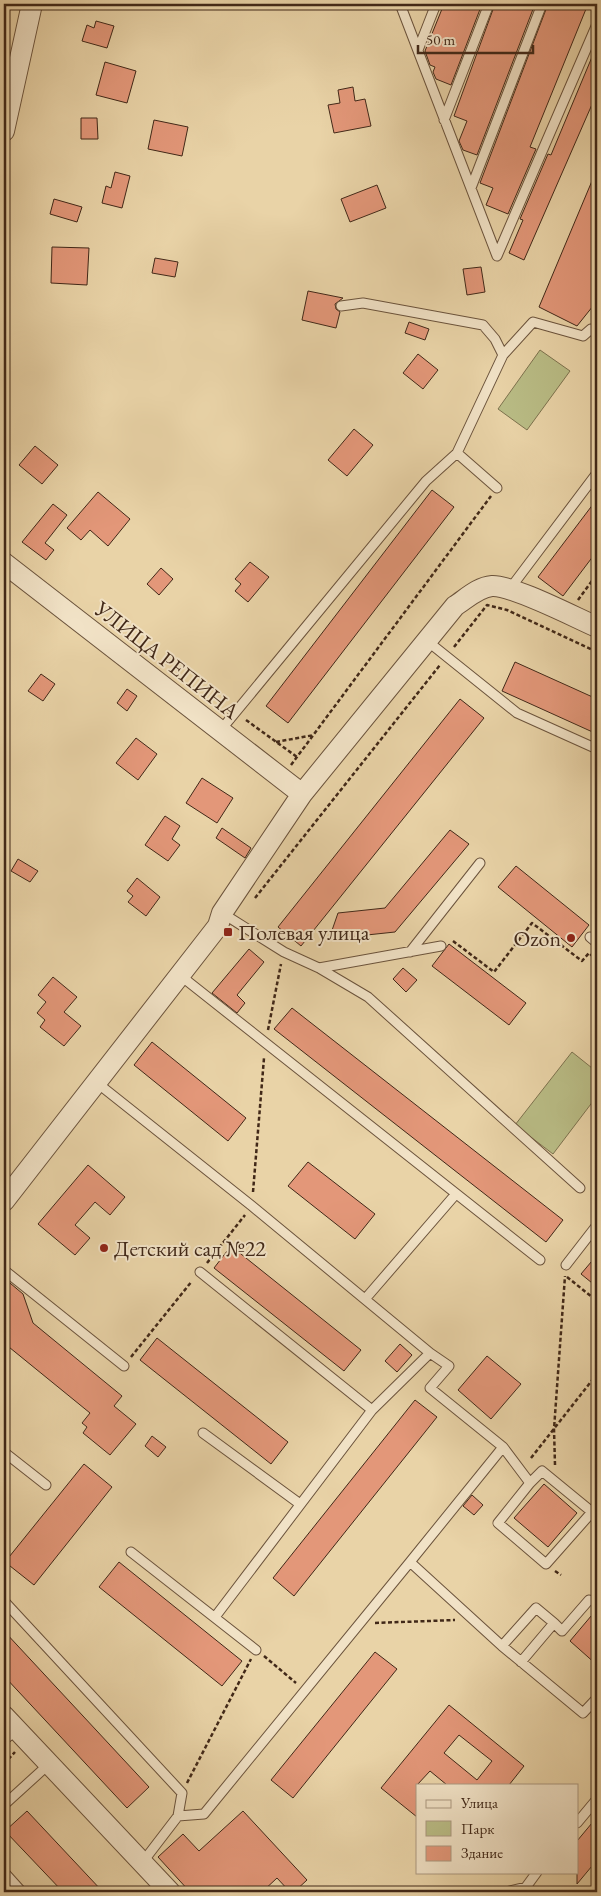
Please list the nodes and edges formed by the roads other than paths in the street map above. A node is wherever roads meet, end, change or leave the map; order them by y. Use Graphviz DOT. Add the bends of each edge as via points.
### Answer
graph roads {
  1 [pos="32,4"];
  2 [pos="400,4"];
  3 [pos="436,4"];
  4 [pos="489,4"];
  5 [pos="542,4"];
  6 [pos="597,24"];
  7 [pos="418,50"];
  8 [pos="444,120"];
  9 [pos="4,131"];
  10 [pos="471,188"];
  11 [pos="341,306"];
  12 [pos="591,328"];
  13 [pos="503,355"];
  14 [pos="457,453"];
  15 [pos="597,473"];
  16 [pos="497,488"];
  17 [pos="4,563"];
  18 [pos="509,590"];
  19 [pos="597,628"];
  20 [pos="426,640"];
  21 [pos="220,731"];
  22 [pos="597,749"];
  23 [pos="302,794"];
  24 [pos="480,863"];
  25 [pos="222,912"];
  26 [pos="441,946"];
  27 [pos="410,952"];
  28 [pos="319,968"];
  29 [pos="181,976"];
  30 [pos="96,1082"];
  31 [pos="580,1188"];
  32 [pos="455,1195"];
  33 [pos="4,1201"];
  34 [pos="597,1225"];
  35 [pos="540,1260"];
  36 [pos="566,1265"];
  37 [pos="4,1270"];
  38 [pos="200,1272"];
  39 [pos="366,1298"];
  40 [pos="430,1353"];
  41 [pos="124,1366"];
  42 [pos="372,1410"];
  43 [pos="203,1433"];
  44 [pos="503,1447"];
  45 [pos="4,1452"];
  46 [pos="530,1483"];
  47 [pos="46,1485"];
  48 [pos="300,1504"];
  49 [pos="131,1552"];
  50 [pos="410,1562"];
  51 [pos="589,1600"];
  52 [pos="4,1602"];
  53 [pos="215,1616"];
  54 [pos="554,1623"];
  55 [pos="502,1646"];
  56 [pos="256,1650"];
  57 [pos="521,1662"];
  58 [pos="597,1698"];
  59 [pos="8,1729"];
  60 [pos="49,1764"];
  61 [pos="597,1799"];
  62 [pos="4,1805"];
  63 [pos="178,1816"];
  64 [pos="578,1823"];
  65 [pos="142,1862"];
  66 [pos="4,1872"];
  67 [pos="536,1874"];
  68 [pos="527,1889"];
  69 [pos="22,1892"];
  70 [pos="170,1892"];
  71 [pos="506,1892"];
  1 -- 9 [label="street"];
  2 -- 7 [label="lane"];
  3 -- 7 [label="lane"];
  4 -- 8 [label="lane"];
  5 -- 10 [label="lane"];
  6 -- 10 [label="lane" via="497,256"];
  7 -- 8 [label="lane"];
  8 -- 10 [label="lane"];
  11 -- 13 [label="lane" via="363,303 483,324"];
  12 -- 13 [label="lane" via="583,336 533,322"];
  13 -- 14 [label="lane"];
  14 -- 16 [label="lane"];
  14 -- 21 [label="lane" via="426,481"];
  15 -- 18 [label="lane"];
  17 -- 21 [label="street, УЛИЦА РЕПИНА"];
  18 -- 19 [label="street"];
  18 -- 20 [label="street" via="492,586 475,592 455,606"];
  20 -- 22 [label="lane" via="517,713"];
  20 -- 23 [label="street"];
  21 -- 23 [label="street, УЛИЦА РЕПИНА"];
  23 -- 25 [label="street"];
  24 -- 27 [label="lane"];
  25 -- 28 [label="lane" via="284,952"];
  25 -- 29 [label="street" via="218,926"];
  26 -- 27 [label="lane"];
  27 -- 28 [label="lane"];
  28 -- 31 [label="lane" via="368,997"];
  29 -- 30 [label="street"];
  29 -- 32 [label="lane"];
  30 -- 33 [label="street"];
  30 -- 39 [label="lane"];
  32 -- 35 [label="lane"];
  32 -- 39 [label="lane"];
  34 -- 36 [label="lane"];
  37 -- 41 [label="lane"];
  38 -- 42 [label="lane"];
  39 -- 40 [label="lane"];
  40 -- 42 [label="lane"];
  40 -- 44 [label="lane" via="449,1366 430,1388"];
  42 -- 48 [label="lane"];
  43 -- 48 [label="lane"];
  44 -- 46 [label="lane"];
  44 -- 50 [label="lane"];
  45 -- 47 [label="lane"];
  46 -- 46 [label="lane" via="498,1523 546,1564 592,1512 542,1471"];
  48 -- 53 [label="lane"];
  49 -- 53 [label="lane"];
  50 -- 55 [label="lane"];
  50 -- 63 [label="lane" via="204,1814"];
  51 -- 54 [label="lane" via="562,1631"];
  52 -- 63 [label="lane" via="182,1793"];
  53 -- 56 [label="lane"];
  54 -- 55 [label="lane" via="536,1608"];
  54 -- 57 [label="lane"];
  55 -- 57 [label="lane"];
  57 -- 58 [label="lane" via="583,1713"];
  59 -- 60 [label="street"];
  60 -- 62 [label="lane"];
  60 -- 65 [label="street"];
  61 -- 64 [label="lane"];
  63 -- 65 [label="lane"];
  65 -- 70 [label="street"];
  66 -- 69 [label="lane"];
  67 -- 68 [label="lane"];
  68 -- 71 [label="lane"];
}
